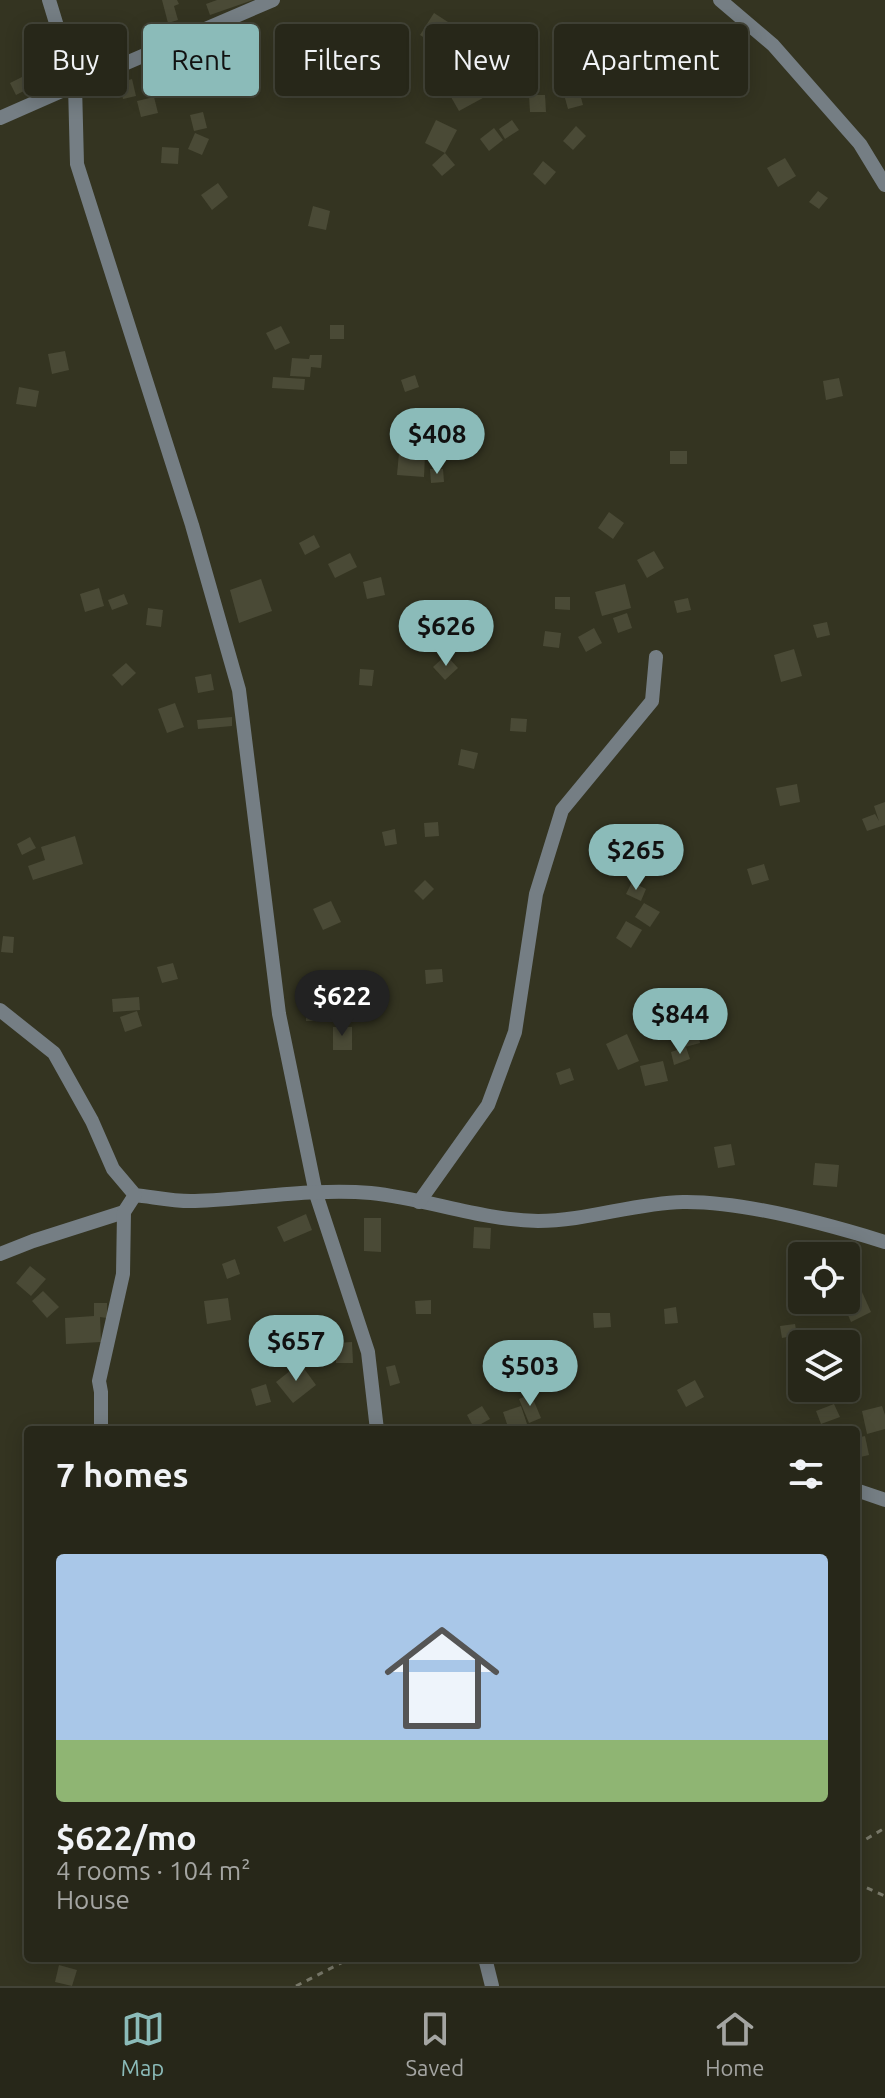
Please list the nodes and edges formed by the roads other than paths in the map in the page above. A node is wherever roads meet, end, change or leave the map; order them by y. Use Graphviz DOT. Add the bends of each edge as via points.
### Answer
graph roads {
  1 [pos="49,0"];
  2 [pos="273,0"];
  3 [pos="720,0"];
  4 [pos="56,24"];
  5 [pos="127,63"];
  6 [pos="50,96"];
  7 [pos="75,96"];
  8 [pos="0,118"];
  9 [pos="885,185"];
  10 [pos="656,657"];
  11 [pos="0,1010"];
  12 [pos="316,1194"];
  13 [pos="135,1195"];
  14 [pos="419,1202"];
  15 [pos="124,1212"];
  16 [pos="885,1242"];
  17 [pos="0,1254"];
  18 [pos="101,1426"];
  19 [pos="377,1426"];
  20 [pos="860,1491"];
  21 [pos="885,1500"];
  22 [pos="486,1962"];
  23 [pos="492,1986"];
  1 -- 4 [label="street"];
  2 -- 5 [label="street"];
  3 -- 9 [label="street" via="773,45 860,144"];
  6 -- 8 [label="street"];
  7 -- 12 [label="street" via="77,164 188,510 239,690 279,1014"];
  10 -- 14 [label="street" via="652,701 562,810 536,894 515,1032 488,1105"];
  11 -- 13 [label="street" via="54,1053 113,1169"];
  12 -- 13 [label="street" via="192,1201"];
  12 -- 14 [label="street" via="370,1193"];
  12 -- 19 [label="street" via="368,1352"];
  13 -- 15 [label="street"];
  14 -- 16 [label="street" via="505,1221 558,1221 684,1202 744,1208"];
  15 -- 17 [label="street"];
  15 -- 18 [label="street" via="123,1274 99,1381"];
  20 -- 21 [label="street"];
  22 -- 23 [label="street"];
}
